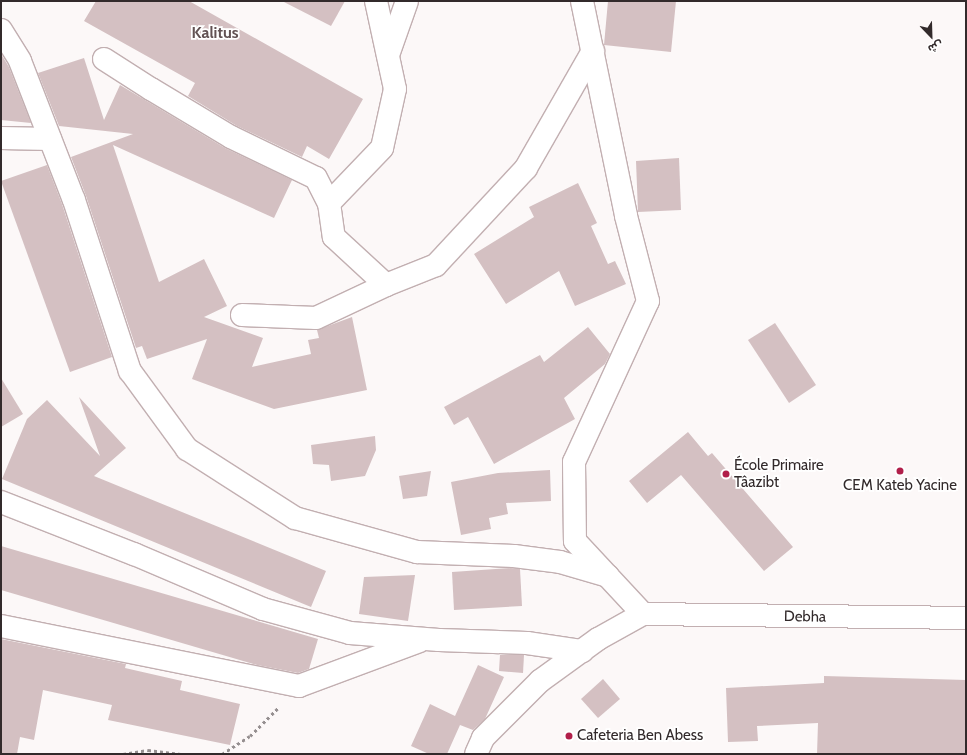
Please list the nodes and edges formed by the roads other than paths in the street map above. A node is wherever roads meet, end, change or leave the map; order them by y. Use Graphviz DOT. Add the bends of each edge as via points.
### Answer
graph roads {
  1 [pos="376,1"];
  2 [pos="407,1"];
  3 [pos="582,1"];
  4 [pos="1,30"];
  5 [pos="593,52"];
  6 [pos="388,55"];
  7 [pos="104,59"];
  8 [pos="1,138"];
  9 [pos="50,139"];
  10 [pos="329,203"];
  11 [pos="386,285"];
  12 [pos="242,315"];
  13 [pos="1,502"];
  14 [pos="608,576"];
  15 [pos="643,614"];
  16 [pos="966,618"];
  17 [pos="1,626"];
  18 [pos="426,639"];
  19 [pos="582,651"];
  20 [pos="476,754"];
  1 -- 6 [label="street"];
  2 -- 6 [label="street"];
  3 -- 5 [label="street"];
  4 -- 9 [label="street" via="20,61"];
  5 -- 11 [label="street" via="526,168 436,265"];
  5 -- 14 [label="street" via="626,216 648,301 574,462 575,541"];
  6 -- 10 [label="street" via="395,89 382,148"];
  7 -- 10 [label="street" via="151,90 232,137 316,178"];
  8 -- 9 [label="street"];
  9 -- 14 [label="street" via="74,200 130,371 187,449 295,518 417,552 514,556 560,562"];
  10 -- 11 [label="street" via="334,237"];
  11 -- 12 [label="street" via="316,318"];
  13 -- 18 [label="street" via="134,554 263,609 350,632"];
  14 -- 15 [label="street"];
  15 -- 16 [label="street, Debha"];
  15 -- 19 [label="street"];
  17 -- 18 [label="street" via="299,686"];
  18 -- 19 [label="street" via="527,644"];
  19 -- 20 [label="street" via="540,681 483,738"];
}
